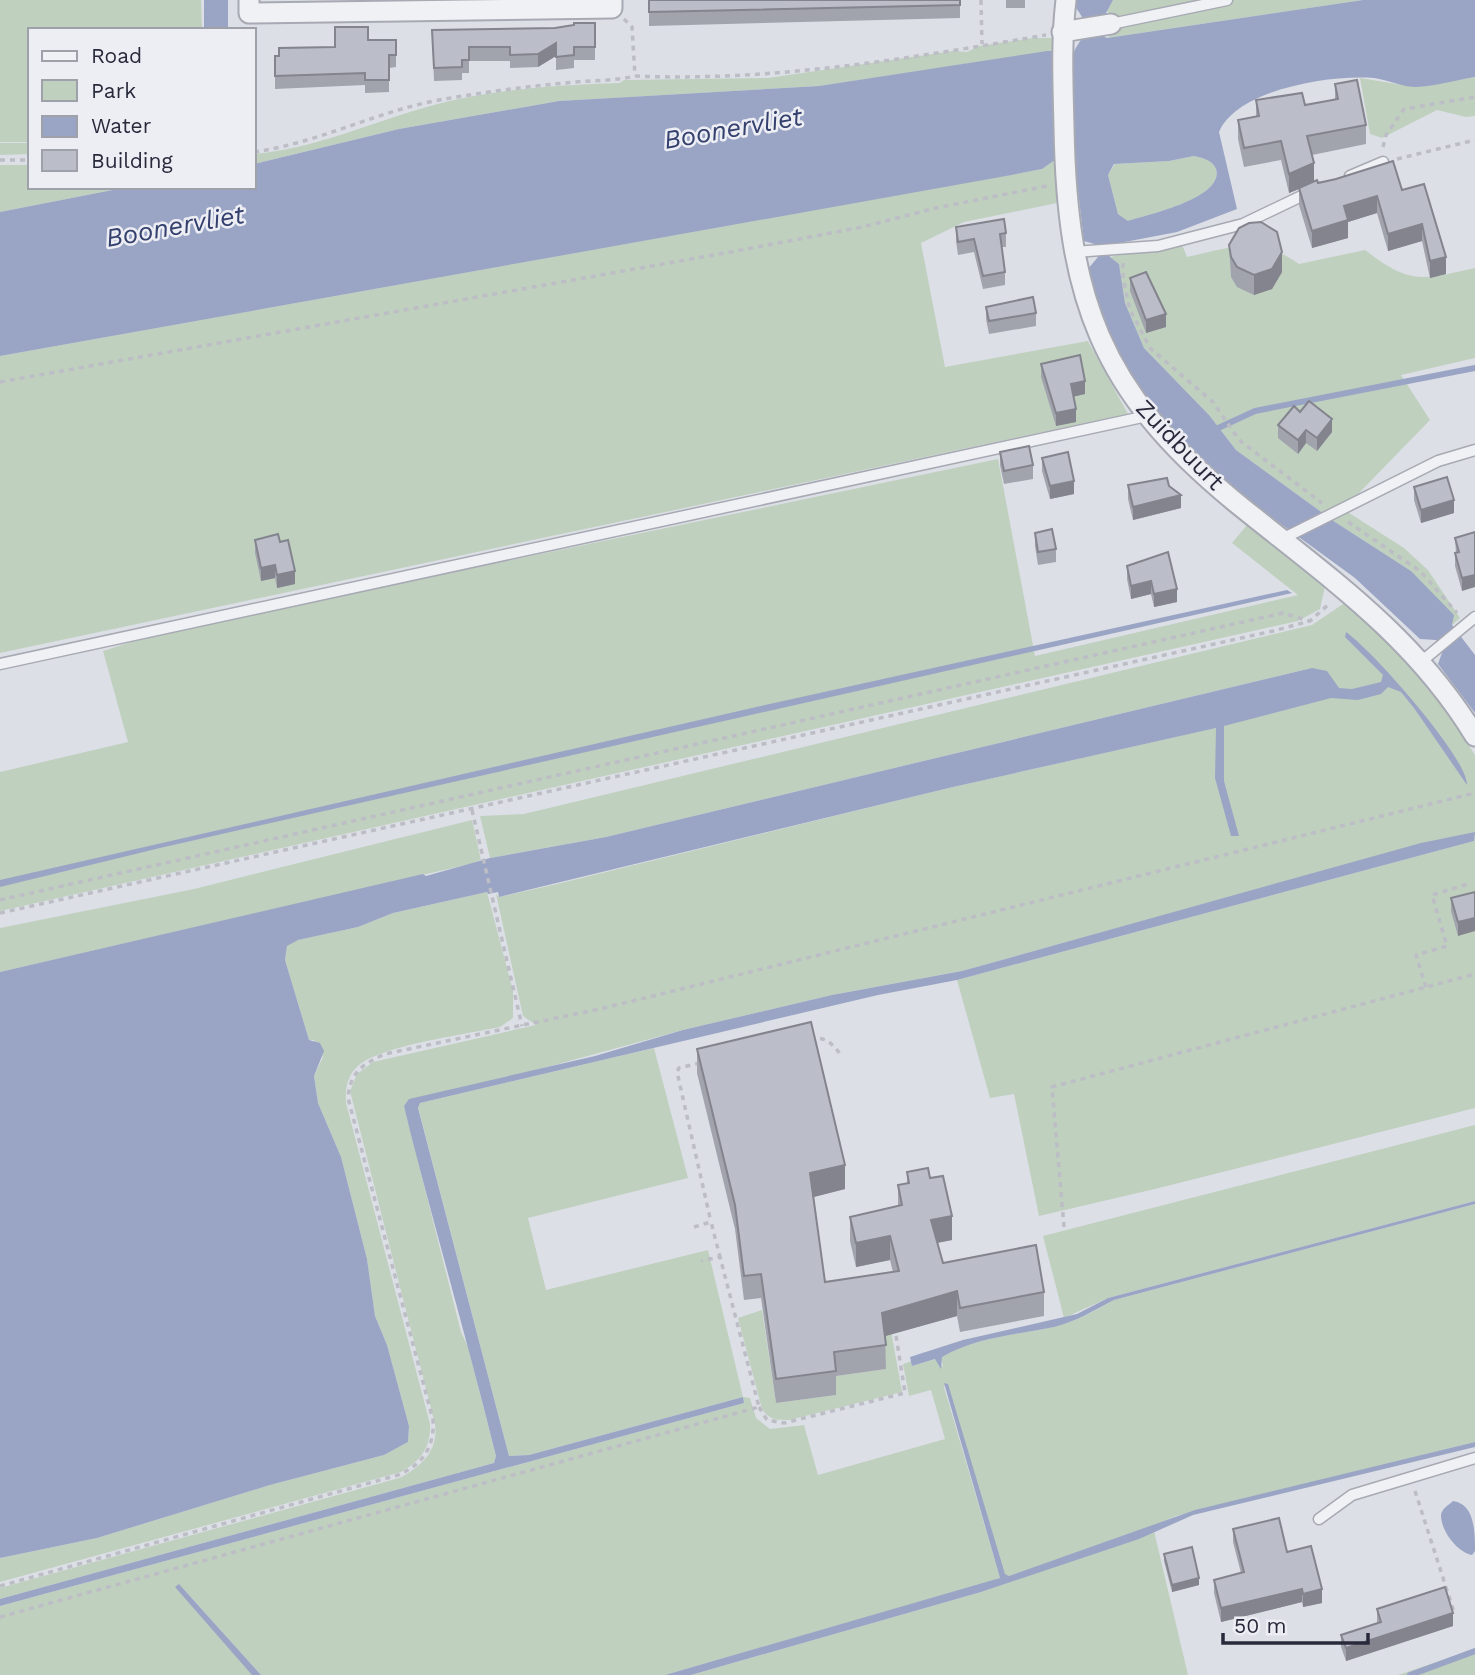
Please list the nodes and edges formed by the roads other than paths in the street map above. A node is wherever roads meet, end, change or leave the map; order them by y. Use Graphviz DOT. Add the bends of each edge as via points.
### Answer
graph roads {
  1 [pos="612,0"];
  2 [pos="1066,0"];
  3 [pos="1227,0"];
  4 [pos="429,5"];
  5 [pos="249,14"];
  6 [pos="1098,26"];
  7 [pos="1062,32"];
  8 [pos="1383,162"];
  9 [pos="1345,178"];
  10 [pos="1320,188"];
  11 [pos="1083,252"];
  12 [pos="1147,416"];
  13 [pos="1475,450"];
  14 [pos="1287,536"];
  15 [pos="1475,617"];
  16 [pos="1422,661"];
  17 [pos="0,664"];
  18 [pos="1475,736"];
  19 [pos="1475,1458"];
  20 [pos="1319,1519"];
  1 -- 4 [label="street" via="612,8"];
  2 -- 7 [label="street, Zuidbuurt"];
  3 -- 6 [label="lane"];
  4 -- 5 [label="street"];
  6 -- 7 [label="street"];
  7 -- 11 [label="street, Zuidbuurt" via="1066,183"];
  8 -- 9 [label="lane"];
  10 -- 11 [label="lane" via="1243,224 1158,246"];
  11 -- 12 [label="street, Zuidbuurt" via="1081,288 1098,334 1122,381"];
  12 -- 14 [label="street, Zuidbuurt" via="1188,461"];
  12 -- 17 [label="lane"];
  13 -- 14 [label="lane" via="1438,461"];
  14 -- 16 [label="street, Zuidbuurt" via="1384,621"];
  15 -- 16 [label="lane"];
  16 -- 18 [label="street, Zuidbuurt"];
  19 -- 20 [label="lane" via="1352,1495"];
}
